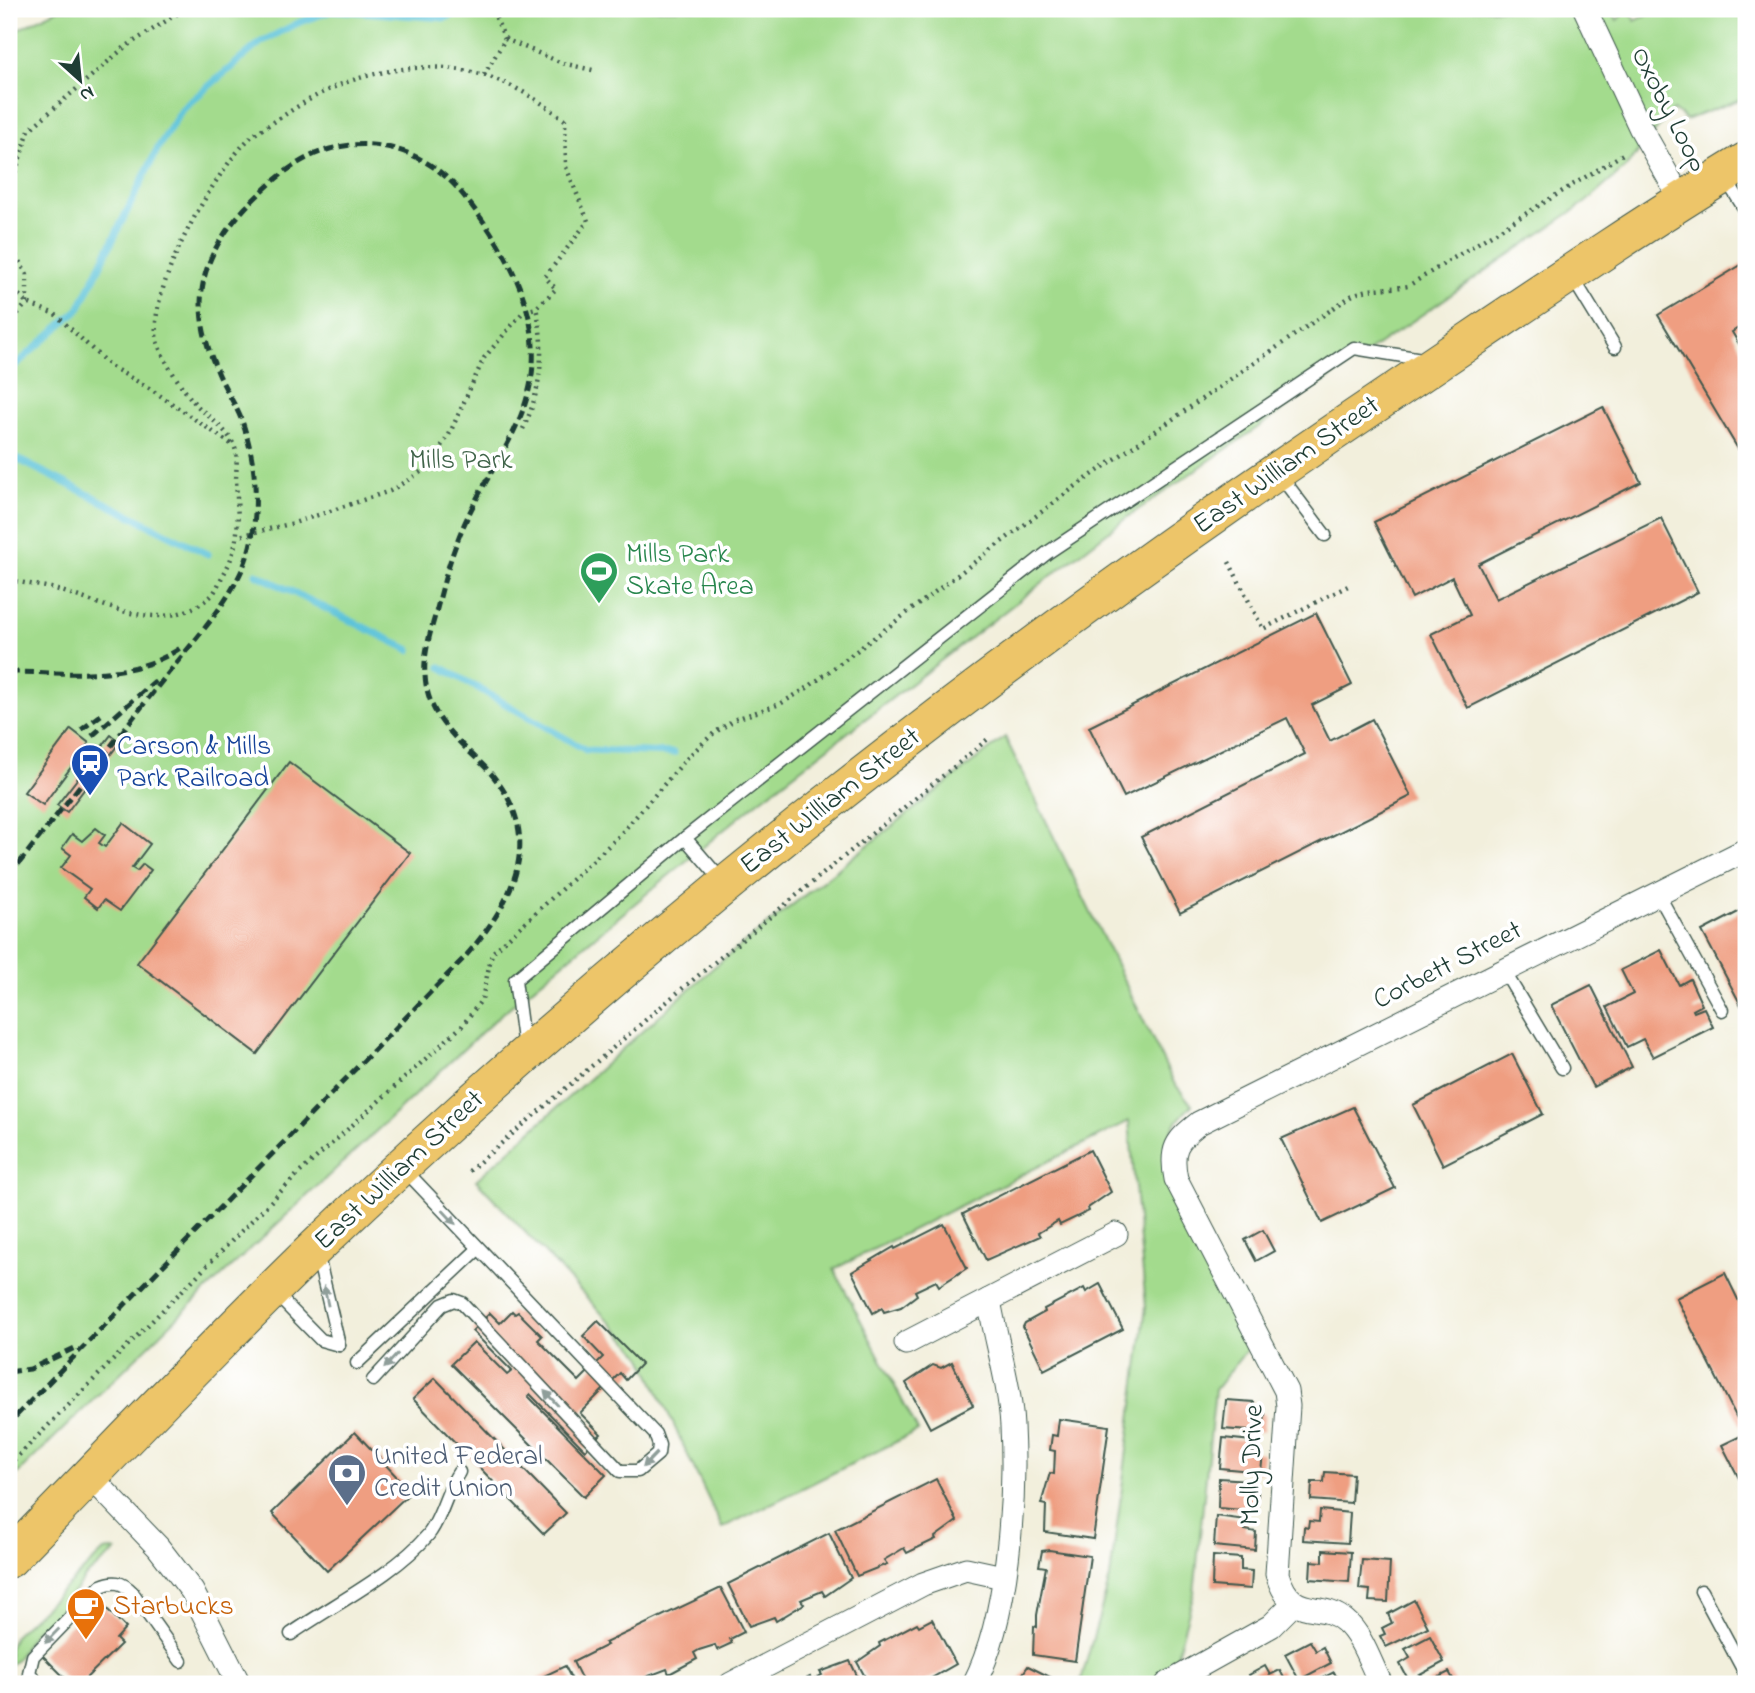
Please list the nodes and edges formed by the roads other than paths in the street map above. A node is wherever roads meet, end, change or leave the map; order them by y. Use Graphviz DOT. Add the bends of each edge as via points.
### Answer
graph roads {
  1 [pos="1585,9"];
  2 [pos="1735,168"];
  3 [pos="1682,201"];
  4 [pos="1746,211"];
  5 [pos="1570,274"];
  6 [pos="1615,347"];
  7 [pos="1439,362"];
  8 [pos="1276,470"];
  9 [pos="1325,535"];
  10 [pos="685,838"];
  11 [pos="1746,850"];
  12 [pos="726,886"];
  13 [pos="1658,894"];
  14 [pos="1504,971"];
  15 [pos="1722,1010"];
  16 [pos="526,1057"];
  17 [pos="1562,1068"];
  18 [pos="1178,1139"];
  19 [pos="402,1168"];
  20 [pos="1116,1234"];
  21 [pos="316,1247"];
  22 [pos="478,1249"];
  23 [pos="272,1291"];
  24 [pos="989,1300"];
  25 [pos="906,1343"];
  26 [pos="357,1363"];
  27 [pos="373,1380"];
  28 [pos="459,1472"];
  29 [pos="90,1476"];
  30 [pos="9,1559"];
  31 [pos="1003,1577"];
  32 [pos="1701,1591"];
  33 [pos="1294,1603"];
  34 [pos="291,1634"];
  35 [pos="181,1661"];
  36 [pos="1746,1675"];
  37 [pos="38,1684"];
  38 [pos="239,1684"];
  39 [pos="731,1684"];
  40 [pos="974,1684"];
  41 [pos="1167,1684"];
  42 [pos="1381,1684"];
  1 -- 3 [label="street, Oxoby Loop" via="1640,127"];
  2 -- 3 [label="main road, East William Street"];
  2 -- 4 [label="lane"];
  3 -- 5 [label="main road, East William Street"];
  5 -- 6 [label="lane"];
  5 -- 7 [label="main road, East William Street"];
  7 -- 8 [label="main road, East William Street"];
  7 -- 10 [label="lane" via="1354,348 1047,553"];
  8 -- 9 [label="lane"];
  8 -- 12 [label="main road, East William Street" via="997,671"];
  10 -- 12 [label="lane"];
  10 -- 16 [label="lane" via="515,980"];
  11 -- 13 [label="street, Corbett Street"];
  12 -- 16 [label="main road, East William Street"];
  13 -- 14 [label="street, Corbett Street"];
  13 -- 15 [label="lane"];
  14 -- 17 [label="lane"];
  14 -- 18 [label="street, Corbett Street" via="1199,1123"];
  16 -- 19 [label="main road, East William Street"];
  18 -- 33 [label="street, Molly Drive" via="1173,1161 1176,1178 1286,1391 1277,1574"];
  19 -- 21 [label="main road, East William Street"];
  19 -- 22 [label="lane, one-way"];
  20 -- 24 [label="street"];
  21 -- 23 [label="main road, East William Street"];
  23 -- 21 [label="lane, one-way" via="321,1340 339,1345"];
  22 -- 26 [label="lane"];
  22 -- 27 [label="lane, one-way" via="655,1434 658,1454 638,1471 620,1471 470,1311 454,1300 442,1305"];
  23 -- 29 [label="main road, East William Street"];
  24 -- 25 [label="street"];
  24 -- 31 [label="street" via="1012,1425 1009,1543"];
  28 -- 34 [label="lane" via="430,1533 403,1559"];
  29 -- 30 [label="main road, East William Street"];
  29 -- 38 [label="street" via="158,1547 192,1591"];
  31 -- 39 [label="street" via="966,1569 923,1584"];
  31 -- 40 [label="street" via="984,1664"];
  32 -- 36 [label="lane"];
  33 -- 41 [label="street" via="1270,1626"];
  33 -- 42 [label="street" via="1335,1614 1348,1623"];
  35 -- 37 [label="lane, one-way" via="132,1592 124,1583 111,1581 33,1656 29,1672"];
}
